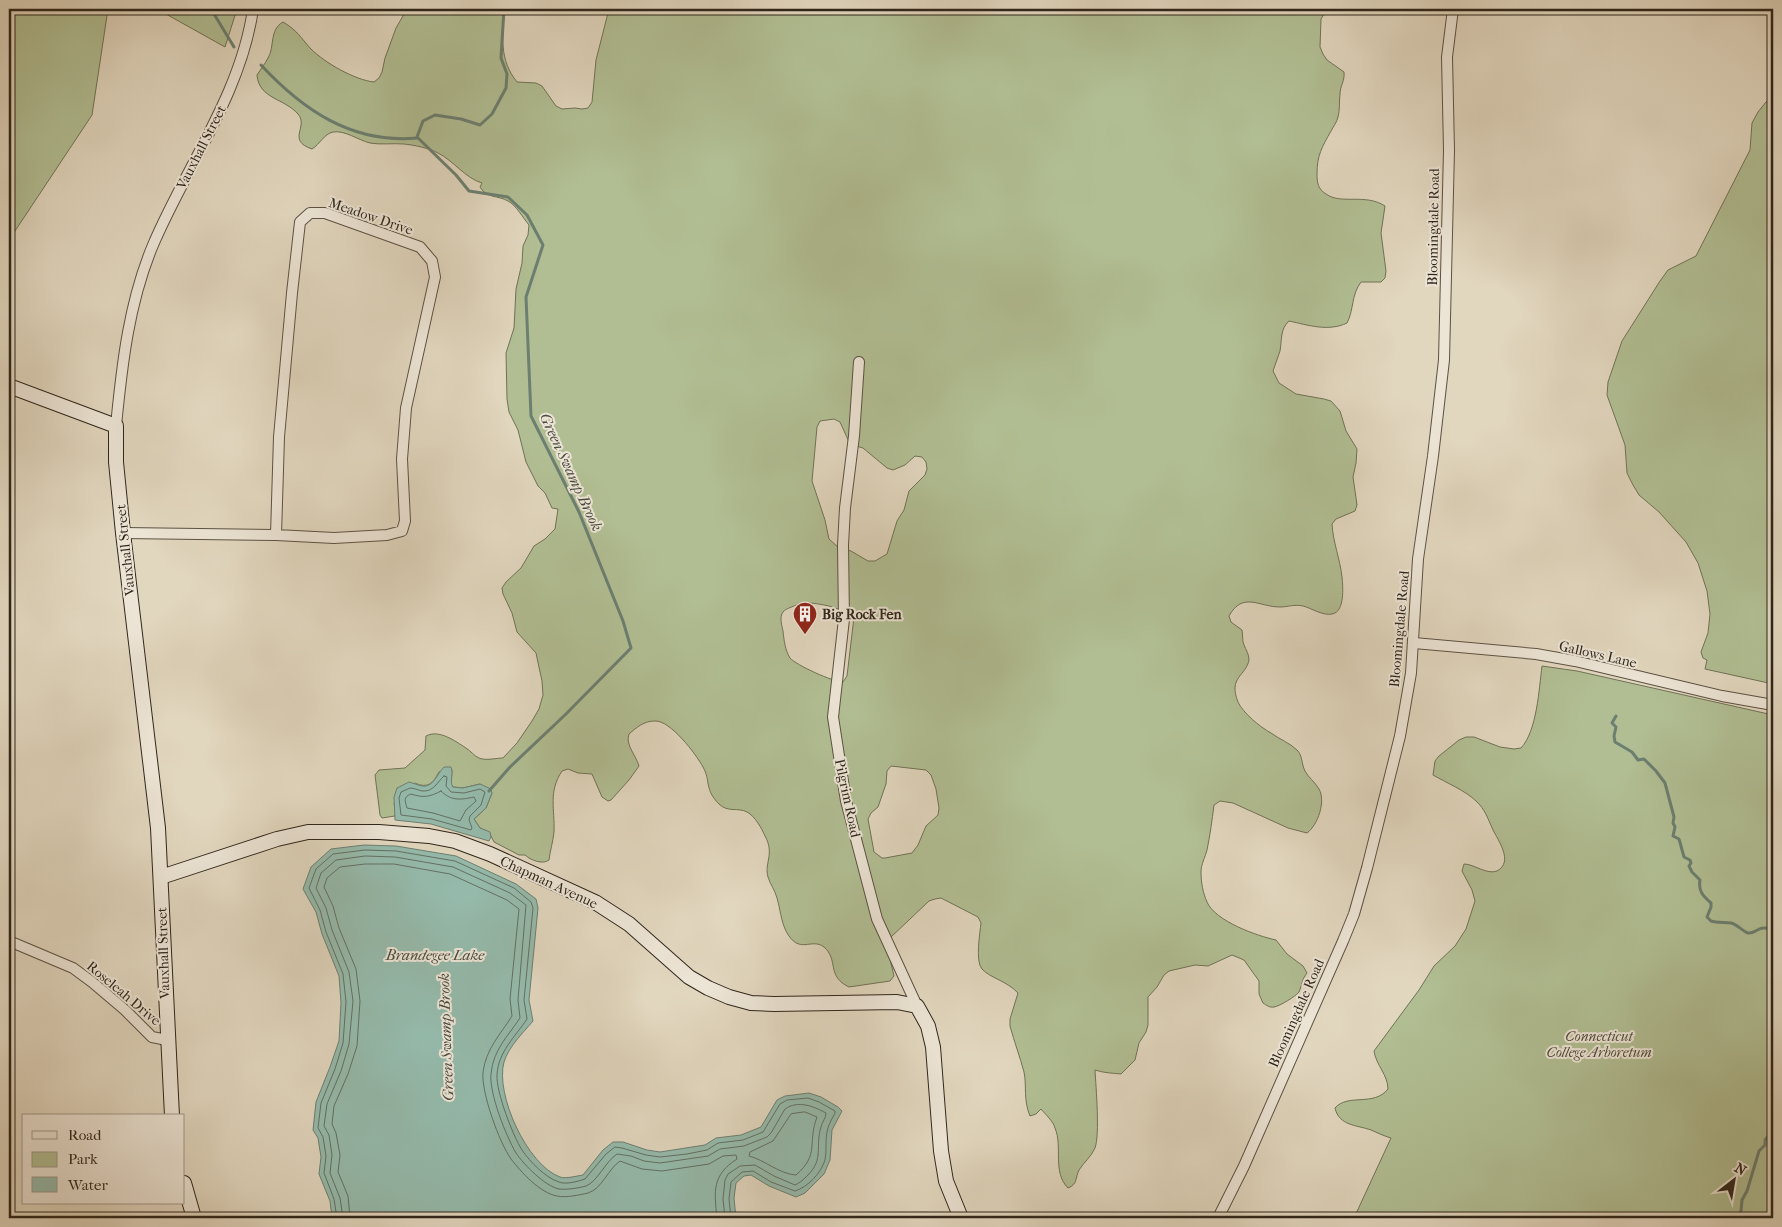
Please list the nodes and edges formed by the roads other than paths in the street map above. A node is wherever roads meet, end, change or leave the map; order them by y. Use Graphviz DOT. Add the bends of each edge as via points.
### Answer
graph roads {
  1 [pos="253,9"];
  2 [pos="1453,9"];
  3 [pos="859,362"];
  4 [pos="9,386"];
  5 [pos="116,426"];
  6 [pos="123,533"];
  7 [pos="276,535"];
  8 [pos="1414,643"];
  9 [pos="1773,705"];
  10 [pos="161,877"];
  11 [pos="9,941"];
  12 [pos="917,1006"];
  13 [pos="167,1040"];
  14 [pos="172,1114"];
  15 [pos="185,1186"];
  16 [pos="194,1218"];
  17 [pos="962,1218"];
  18 [pos="1218,1218"];
  1 -- 5 [label="street, Vauxhall Street" via="227,96 166,217 142,273 121,372"];
  2 -- 8 [label="street, Bloomingdale Road" via="1447,57 1449,150 1444,360 1418,559"];
  3 -- 12 [label="street, Pilgrim Road" via="845,508 844,619 834,717 846,801 877,919"];
  4 -- 5 [label="street"];
  5 -- 6 [label="street, Vauxhall Street"];
  6 -- 7 [label="street, Meadow Drive"];
  6 -- 10 [label="street, Vauxhall Street"];
  7 -- 7 [label="street, Meadow Drive" via="386,536 402,531 405,520 402,459 406,408 435,277 432,261 420,247 325,213 310,213 300,222 279,437"];
  8 -- 9 [label="street, Gallows Lane" via="1536,654"];
  8 -- 18 [label="street, Bloomingdale Road" via="1400,736 1354,914"];
  10 -- 12 [label="street, Chapman Avenue" via="308,832 429,836 455,841 490,854 595,902 629,924 689,976 729,998 774,1004 897,1002"];
  10 -- 13 [label="street, Vauxhall Street"];
  11 -- 13 [label="street, Roseleah Drive" via="73,968 125,1010 152,1037"];
  12 -- 17 [label="street, Pilgrim Road" via="928,1026 933,1047 946,1181"];
  13 -- 14 [label="street, Vauxhall Street"];
  15 -- 16 [label="street"];
}
